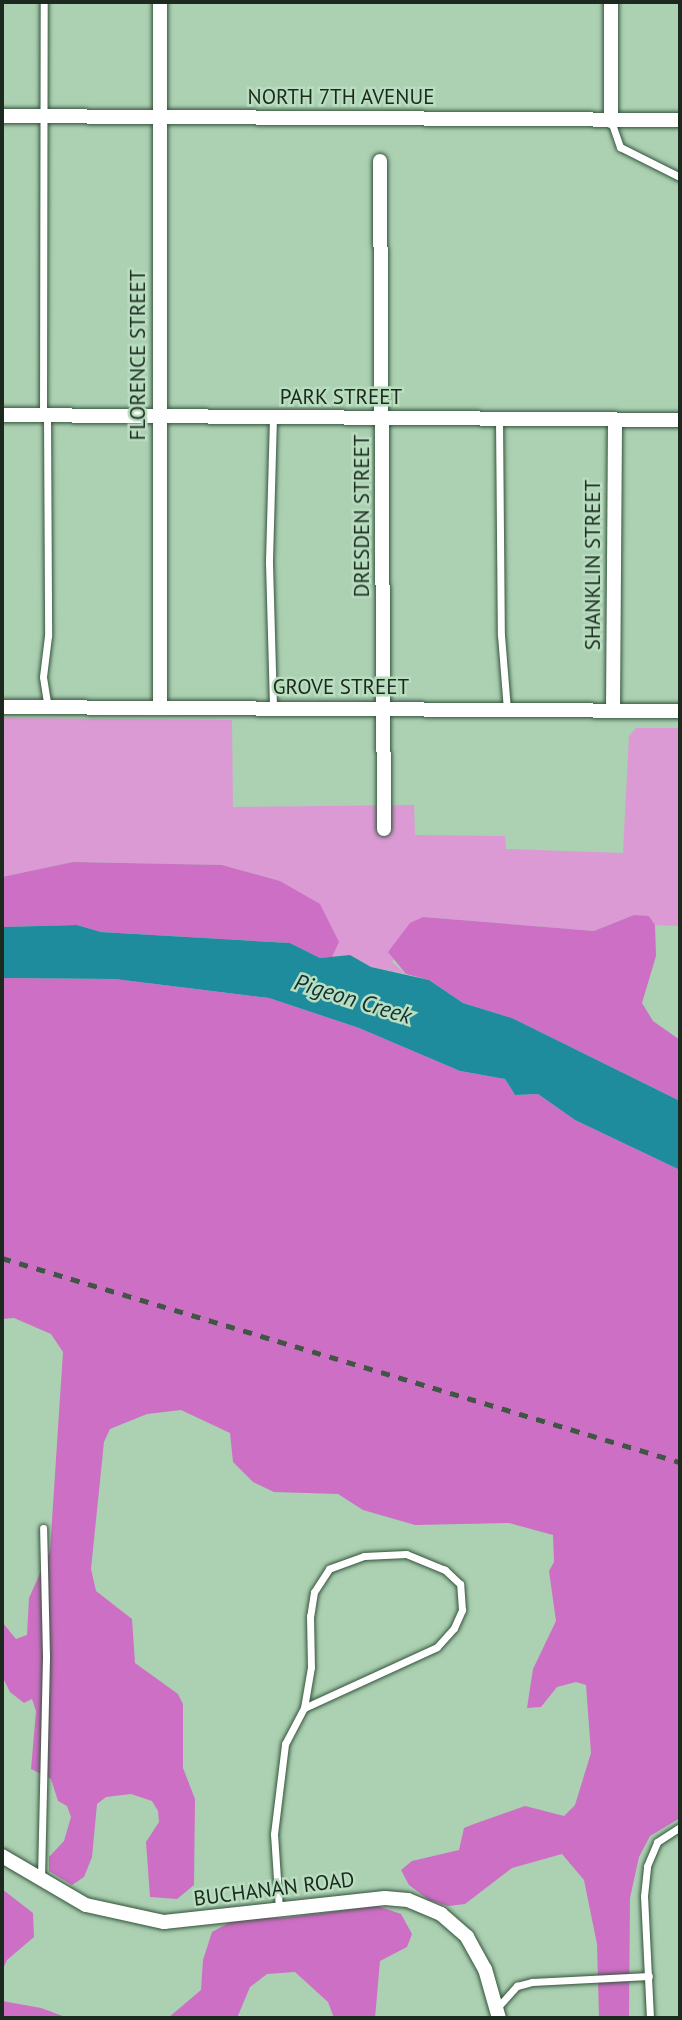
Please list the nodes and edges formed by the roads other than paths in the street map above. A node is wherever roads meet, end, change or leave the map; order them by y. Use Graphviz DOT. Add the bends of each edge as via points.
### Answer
graph roads {
  1 [pos="44,2"];
  2 [pos="160,2"];
  3 [pos="611,2"];
  4 [pos="2,116"];
  5 [pos="42,116"];
  6 [pos="159,118"];
  7 [pos="680,120"];
  8 [pos="611,121"];
  9 [pos="380,161"];
  10 [pos="680,177"];
  11 [pos="2,415"];
  12 [pos="45,415"];
  13 [pos="159,416"];
  14 [pos="273,418"];
  15 [pos="383,418"];
  16 [pos="499,419"];
  17 [pos="615,420"];
  18 [pos="680,420"];
  19 [pos="2,707"];
  20 [pos="48,707"];
  21 [pos="160,707"];
  22 [pos="273,708"];
  23 [pos="384,708"];
  24 [pos="507,711"];
  25 [pos="612,711"];
  26 [pos="680,711"];
  27 [pos="384,829"];
  28 [pos="43,1528"];
  29 [pos="304,1708"];
  30 [pos="680,1827"];
  31 [pos="2,1856"];
  32 [pos="41,1882"];
  33 [pos="279,1910"];
  34 [pos="649,1976"];
  35 [pos="498,2013"];
  36 [pos="650,2018"];
  1 -- 5 [label="lane"];
  2 -- 6 [label="street, FLORENCE STREET"];
  3 -- 8 [label="street"];
  4 -- 5 [label="street, NORTH 7TH AVENUE"];
  5 -- 6 [label="street, NORTH 7TH AVENUE"];
  5 -- 12 [label="lane"];
  6 -- 8 [label="street, NORTH 7TH AVENUE"];
  6 -- 13 [label="street, FLORENCE STREET"];
  7 -- 8 [label="street, NORTH 7TH AVENUE"];
  8 -- 10 [label="lane" via="620,147"];
  9 -- 15 [label="street, DRESDEN STREET"];
  11 -- 12 [label="street, PARK STREET"];
  12 -- 13 [label="street, PARK STREET"];
  12 -- 20 [label="lane" via="48,636 43,677"];
  13 -- 14 [label="street, PARK STREET"];
  13 -- 21 [label="street, FLORENCE STREET"];
  14 -- 15 [label="street, PARK STREET"];
  14 -- 22 [label="lane" via="269,562"];
  15 -- 16 [label="street, PARK STREET"];
  15 -- 23 [label="street, DRESDEN STREET"];
  16 -- 17 [label="street, PARK STREET"];
  16 -- 24 [label="lane" via="500,622"];
  17 -- 18 [label="street, PARK STREET"];
  17 -- 25 [label="street, SHANKLIN STREET"];
  19 -- 20 [label="street, GROVE STREET"];
  20 -- 21 [label="street, GROVE STREET"];
  21 -- 22 [label="street, GROVE STREET"];
  22 -- 23 [label="street, GROVE STREET"];
  23 -- 24 [label="street, GROVE STREET"];
  23 -- 27 [label="street, DRESDEN STREET"];
  24 -- 25 [label="street, GROVE STREET"];
  25 -- 26 [label="street, GROVE STREET"];
  28 -- 32 [label="lane" via="46,1656"];
  29 -- 29 [label="lane" via="437,1647 462,1610 460,1584 445,1570 406,1554 364,1556 329,1569 314,1591"];
  29 -- 33 [label="lane" via="285,1744 274,1834"];
  30 -- 34 [label="lane" via="657,1842 647,1866 644,1896"];
  31 -- 32 [label="street, BUCHANAN ROAD"];
  32 -- 33 [label="street, BUCHANAN ROAD" via="101,1910 164,1922"];
  33 -- 35 [label="street, BUCHANAN ROAD" via="385,1898 408,1900 441,1913 476,1950"];
  34 -- 35 [label="lane" via="532,1982 517,1986"];
  34 -- 36 [label="lane"];
}
